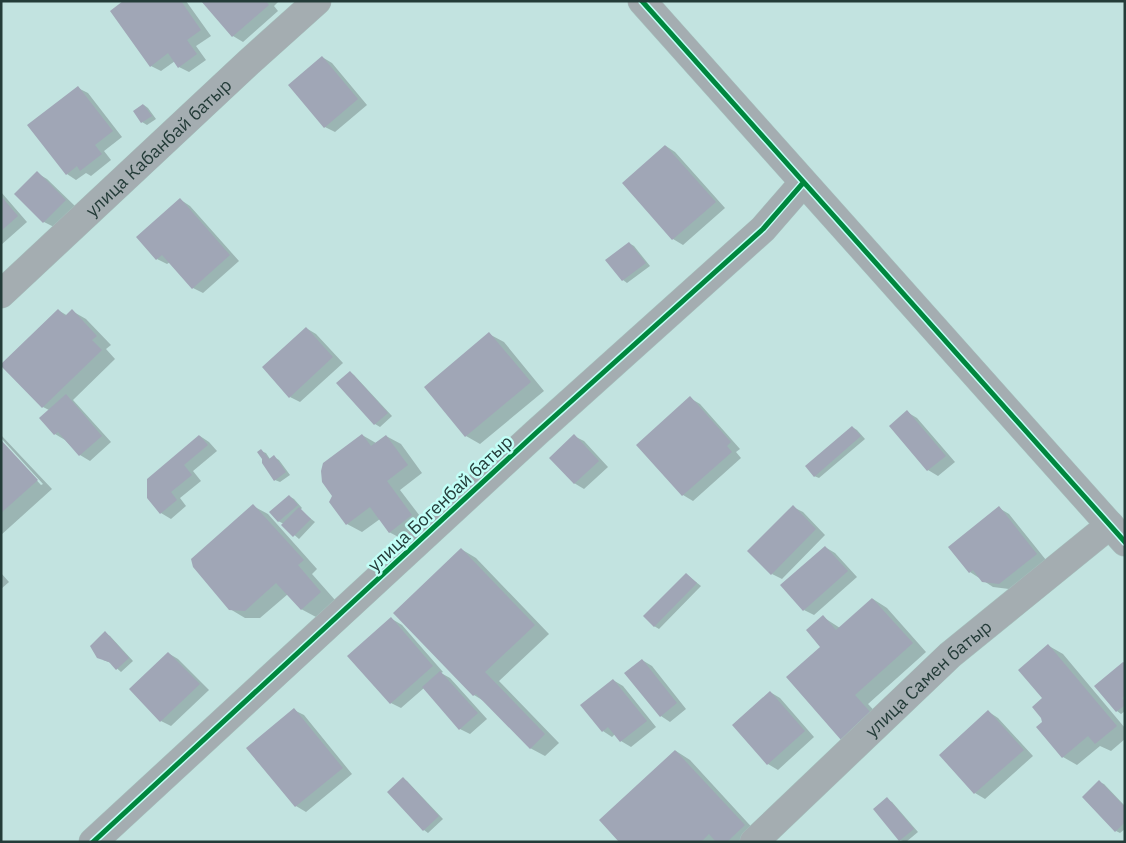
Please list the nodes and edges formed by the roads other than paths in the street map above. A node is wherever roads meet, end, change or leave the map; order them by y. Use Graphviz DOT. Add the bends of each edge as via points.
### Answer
graph roads {
  1 [pos="317,1"];
  2 [pos="642,1"];
  3 [pos="803,183"];
  4 [pos="1,294"];
  5 [pos="1117,534"];
  6 [pos="93,842"];
  7 [pos="754,842"];
  1 -- 4 [label="street, улица Кабанбай батыр"];
  2 -- 3 [label="street"];
  3 -- 5 [label="street"];
  3 -- 6 [label="street, улица Богенбай батыр" via="763,229 536,433"];
  5 -- 7 [label="street, улица Самен батыр" via="950,655"];
}
